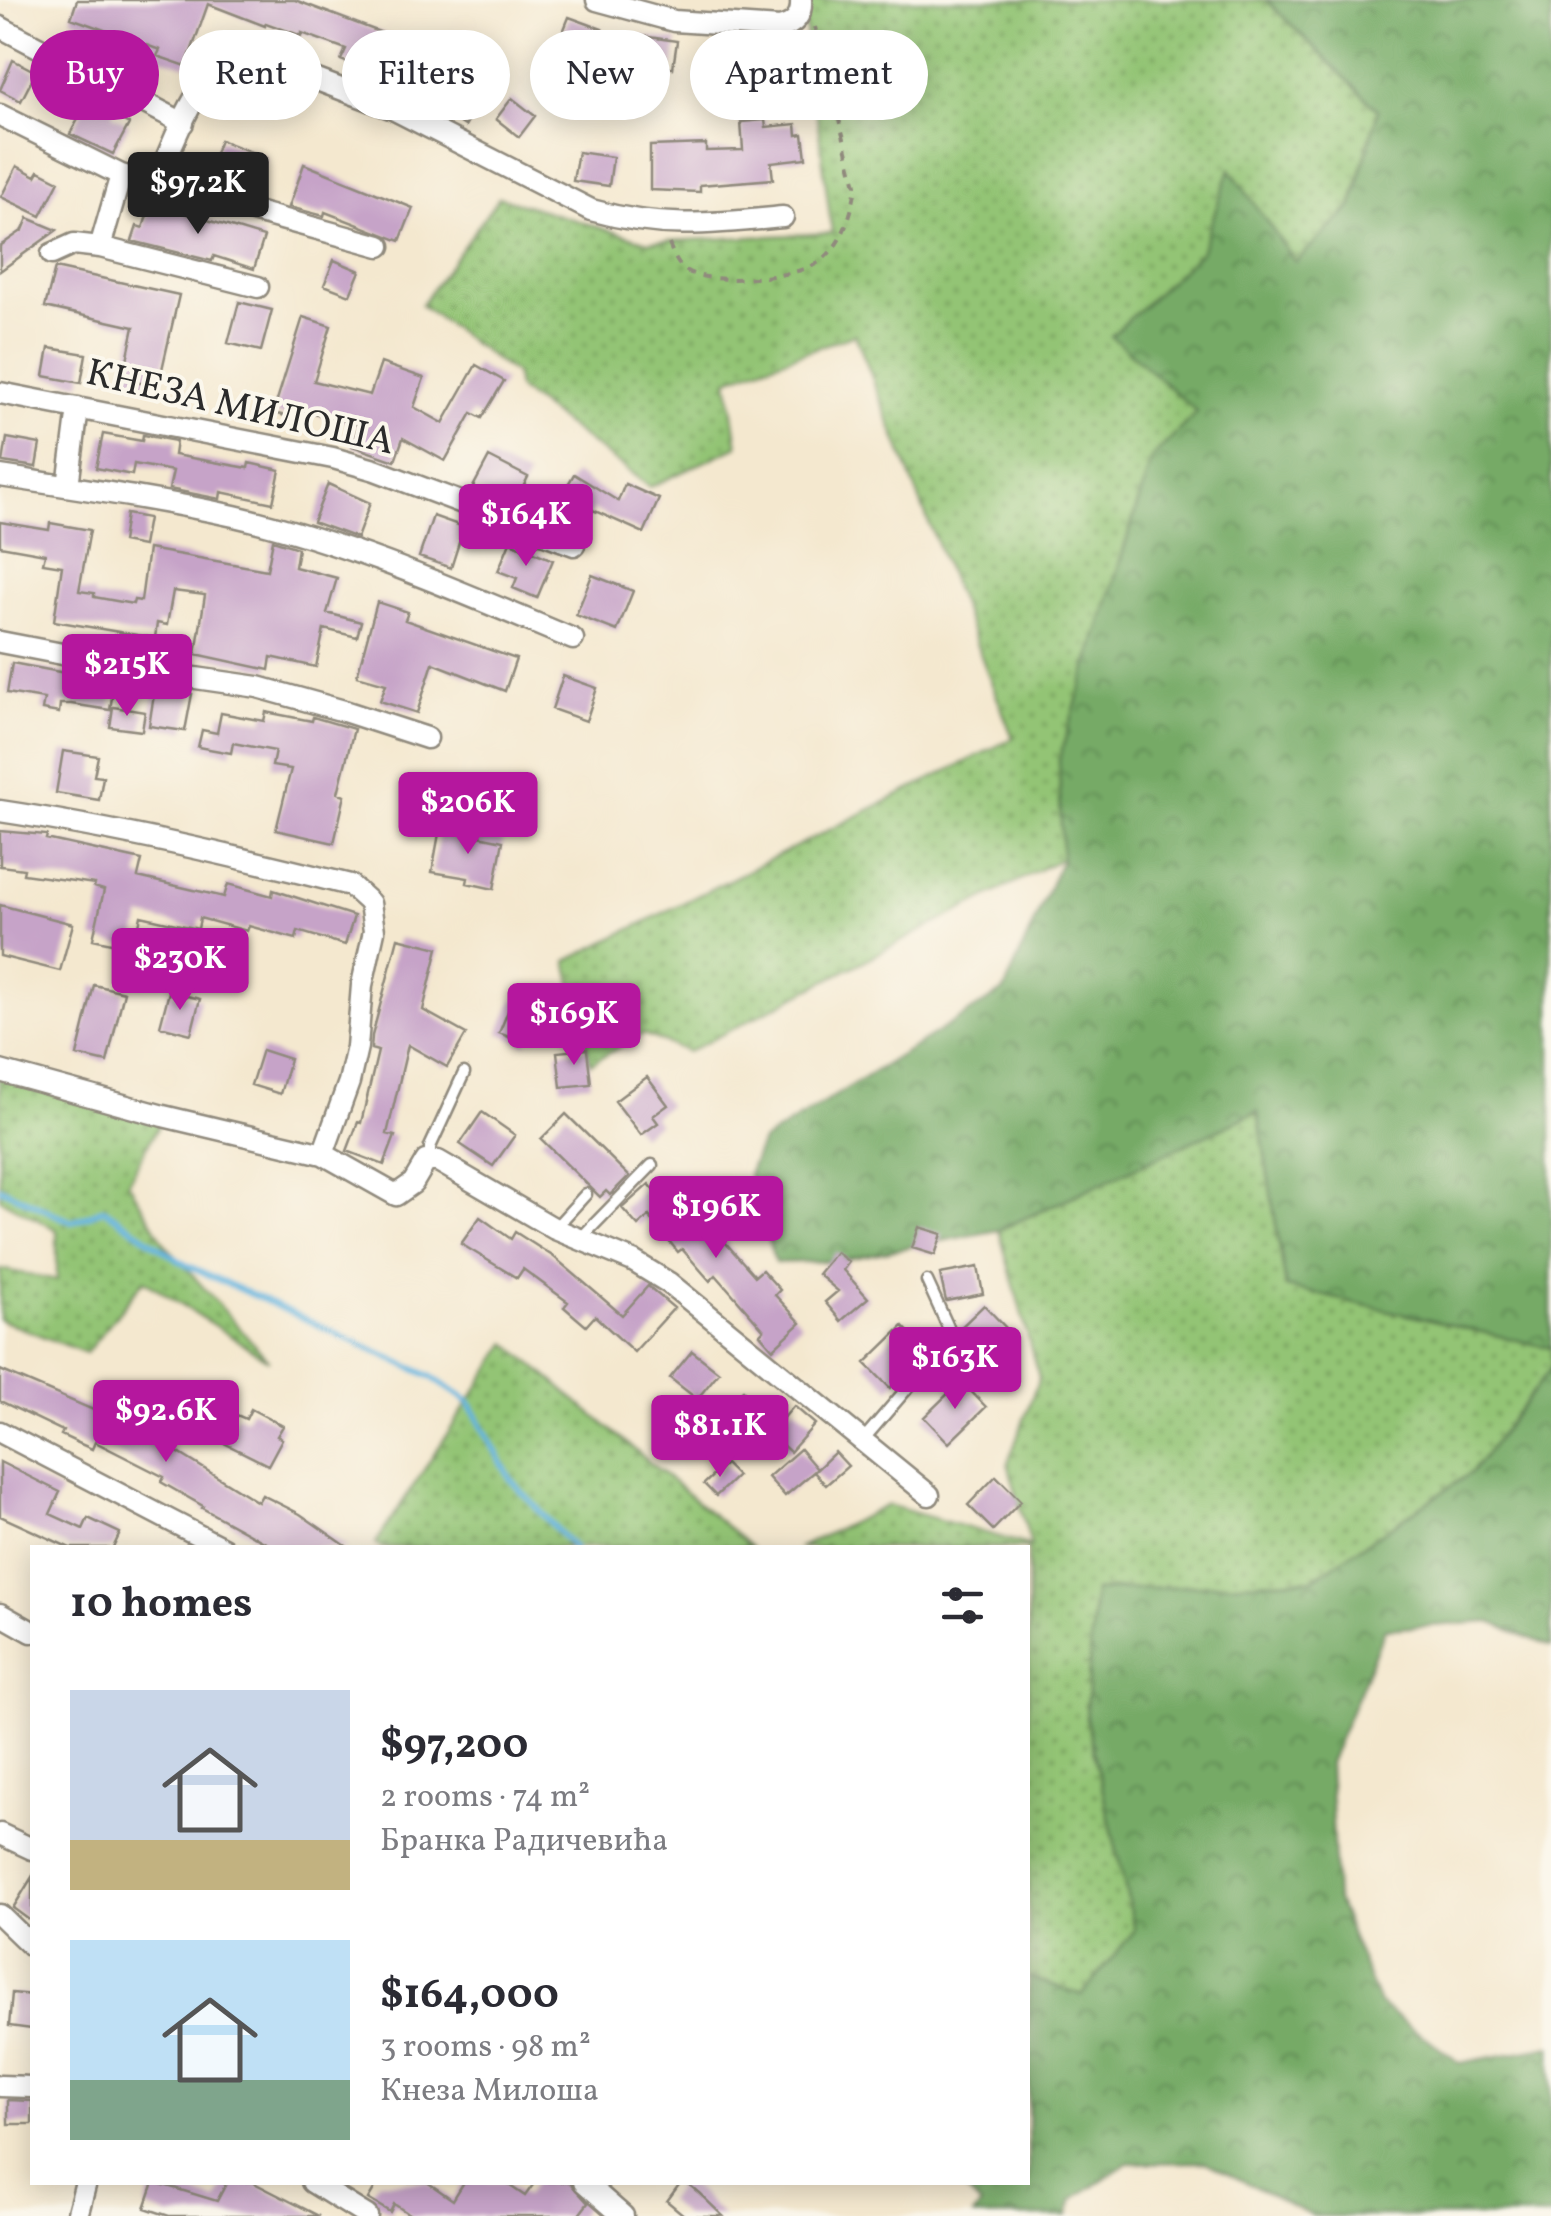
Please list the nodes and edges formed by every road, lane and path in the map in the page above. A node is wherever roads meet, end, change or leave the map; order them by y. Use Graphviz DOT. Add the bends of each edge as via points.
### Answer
graph roads {
  1 [pos="596,0"];
  2 [pos="802,3"];
  3 [pos="0,26"];
  4 [pos="0,116"];
  5 [pos="183,123"];
  6 [pos="121,175"];
  7 [pos="156,184"];
  8 [pos="783,217"];
  9 [pos="664,225"];
  10 [pos="380,246"];
  11 [pos="100,247"];
  12 [pos="52,254"];
  13 [pos="258,287"];
  14 [pos="0,394"];
  15 [pos="78,408"];
  16 [pos="0,476"];
  17 [pos="68,486"];
  18 [pos="574,546"];
  19 [pos="573,640"];
  20 [pos="0,642"];
  21 [pos="427,738"];
  22 [pos="0,811"];
  23 [pos="0,1071"];
  24 [pos="464,1073"];
  25 [pos="323,1154"];
  26 [pos="430,1159"];
  27 [pos="652,1166"];
  28 [pos="586,1194"];
  29 [pos="554,1229"];
  30 [pos="580,1239"];
  31 [pos="927,1281"];
  32 [pos="0,1432"];
  33 [pos="861,1441"];
  34 [pos="929,1495"];
  35 [pos="217,1545"];
  36 [pos="0,1614"];
  37 [pos="30,1631"];
  38 [pos="0,1834"];
  39 [pos="30,1848"];
  40 [pos="2,1922"];
  41 [pos="30,1944"];
  42 [pos="0,2086"];
  43 [pos="30,2087"];
  44 [pos="85,2185"];
  45 [pos="317,2185"];
  46 [pos="587,2185"];
  47 [pos="77,2216"];
  48 [pos="367,2216"];
  49 [pos="622,2216"];
  1 -- 2 [label="street" via="674,21 780,28 800,16"];
  2 -- 9 [label="path" via="815,25 856,185 853,208 833,248 816,265 792,272 700,276 678,264"];
  3 -- 5 [label="street"];
  4 -- 6 [label="street"];
  5 -- 7 [label="street"];
  5 -- 9 [label="street" via="215,67 236,54 257,57 426,124 591,210"];
  6 -- 7 [label="street"];
  6 -- 11 [label="street"];
  7 -- 10 [label="street"];
  8 -- 9 [label="street"];
  11 -- 12 [label="street" via="74,244"];
  11 -- 13 [label="street"];
  14 -- 15 [label="street, КНЕЗА МИЛОША"];
  15 -- 17 [label="street"];
  15 -- 18 [label="street, КНЕЗА МИЛОША" via="333,458"];
  16 -- 17 [label="street"];
  17 -- 19 [label="street" via="292,532 444,585"];
  20 -- 21 [label="street" via="258,687"];
  22 -- 25 [label="street" via="86,824 350,885 370,903 374,916 357,1047"];
  23 -- 25 [label="street"];
  24 -- 26 [label="lane"];
  25 -- 26 [label="street" via="396,1195"];
  26 -- 29 [label="street"];
  27 -- 30 [label="lane"];
  28 -- 29 [label="lane"];
  29 -- 30 [label="street"];
  30 -- 33 [label="street" via="669,1284"];
  31 -- 33 [label="lane" via="948,1326 947,1342"];
  32 -- 35 [label="street"];
  33 -- 34 [label="street"];
  36 -- 37 [label="street"];
  38 -- 39 [label="street"];
  40 -- 41 [label="street"];
  42 -- 43 [label="street"];
  44 -- 47 [label="street"];
  45 -- 48 [label="street"];
  46 -- 49 [label="street"];
}
